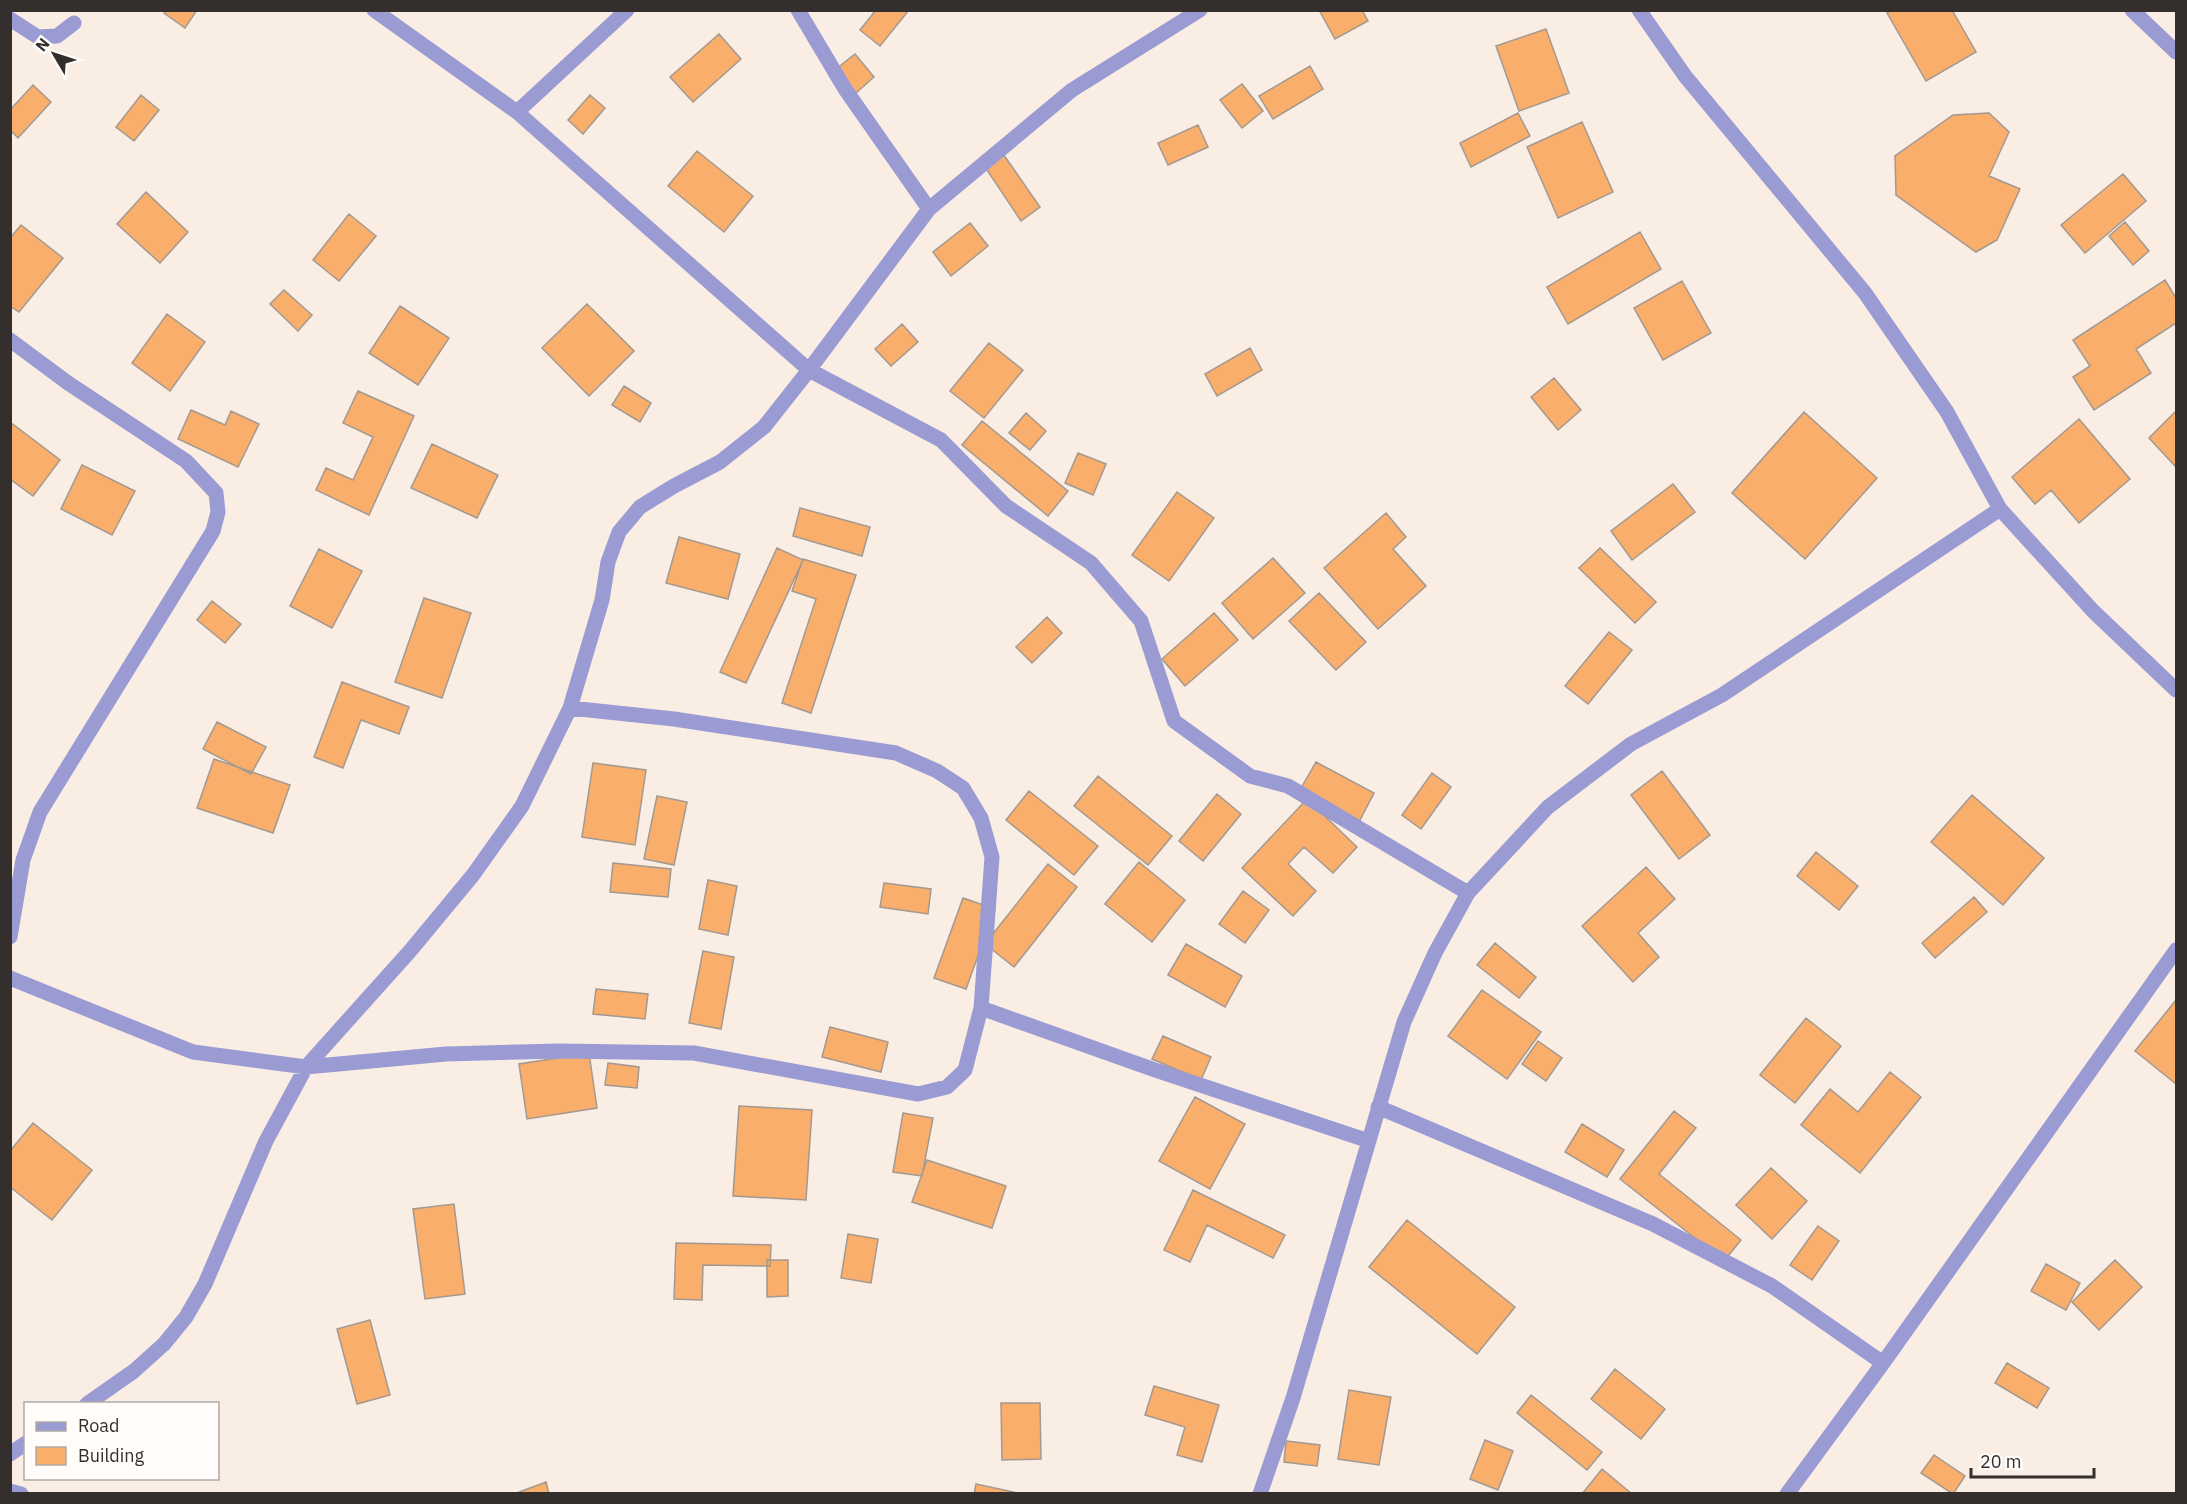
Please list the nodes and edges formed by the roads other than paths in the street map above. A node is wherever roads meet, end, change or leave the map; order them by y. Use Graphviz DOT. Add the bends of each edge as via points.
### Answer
graph roads {
  1 [pos="374,10"];
  2 [pos="627,10"];
  3 [pos="798,10"];
  4 [pos="1200,10"];
  5 [pos="1639,10"];
  6 [pos="2132,10"];
  7 [pos="10,19"];
  8 [pos="74,23"];
  9 [pos="2176,52"];
  10 [pos="517,112"];
  11 [pos="929,209"];
  12 [pos="10,340"];
  13 [pos="809,370"];
  14 [pos="2000,509"];
  15 [pos="2176,690"];
  16 [pos="570,708"];
  17 [pos="1468,893"];
  18 [pos="10,937"];
  19 [pos="2176,950"];
  20 [pos="10,978"];
  21 [pos="981,1008"];
  22 [pos="306,1067"];
  23 [pos="1378,1107"];
  24 [pos="1369,1141"];
  25 [pos="1883,1363"];
  26 [pos="90,1402"];
  27 [pos="24,1444"];
  28 [pos="10,1454"];
  29 [pos="10,1491"];
  30 [pos="21,1494"];
  31 [pos="1260,1494"];
  32 [pos="1787,1494"];
  1 -- 10 [label="street"];
  2 -- 10 [label="street"];
  3 -- 11 [label="street" via="845,89"];
  4 -- 11 [label="street" via="1072,90"];
  5 -- 14 [label="street" via="1685,76 1865,293 1947,412"];
  6 -- 9 [label="street"];
  7 -- 8 [label="street" via="38,38 57,36"];
  10 -- 13 [label="street"];
  11 -- 13 [label="street"];
  12 -- 18 [label="street" via="186,461 216,493 218,512 213,531 40,812 23,860"];
  13 -- 16 [label="street" via="764,427 720,462 640,507 619,532"];
  13 -- 17 [label="street" via="941,440 1006,506 1091,563 1141,621 1174,721 1250,776 1288,786"];
  14 -- 15 [label="street" via="2093,611"];
  14 -- 17 [label="street" via="1722,695 1631,744 1548,807"];
  16 -- 21 [label="street" via="896,753 937,771 963,788 981,818 992,856"];
  16 -- 22 [label="street" via="522,806 473,875"];
  17 -- 23 [label="street" via="1404,1022"];
  19 -- 25 [label="street"];
  20 -- 22 [label="street" via="194,1052"];
  21 -- 22 [label="street" via="965,1070 947,1087 918,1094 694,1053 457,1054"];
  21 -- 24 [label="street"];
  22 -- 26 [label="street" via="266,1141 206,1284 186,1317 134,1371"];
  23 -- 24 [label="street"];
  23 -- 25 [label="street" via="1653,1224 1772,1286"];
  24 -- 31 [label="street" via="1293,1398"];
  25 -- 32 [label="street"];
  27 -- 28 [label="street"];
  29 -- 30 [label="street"];
}
